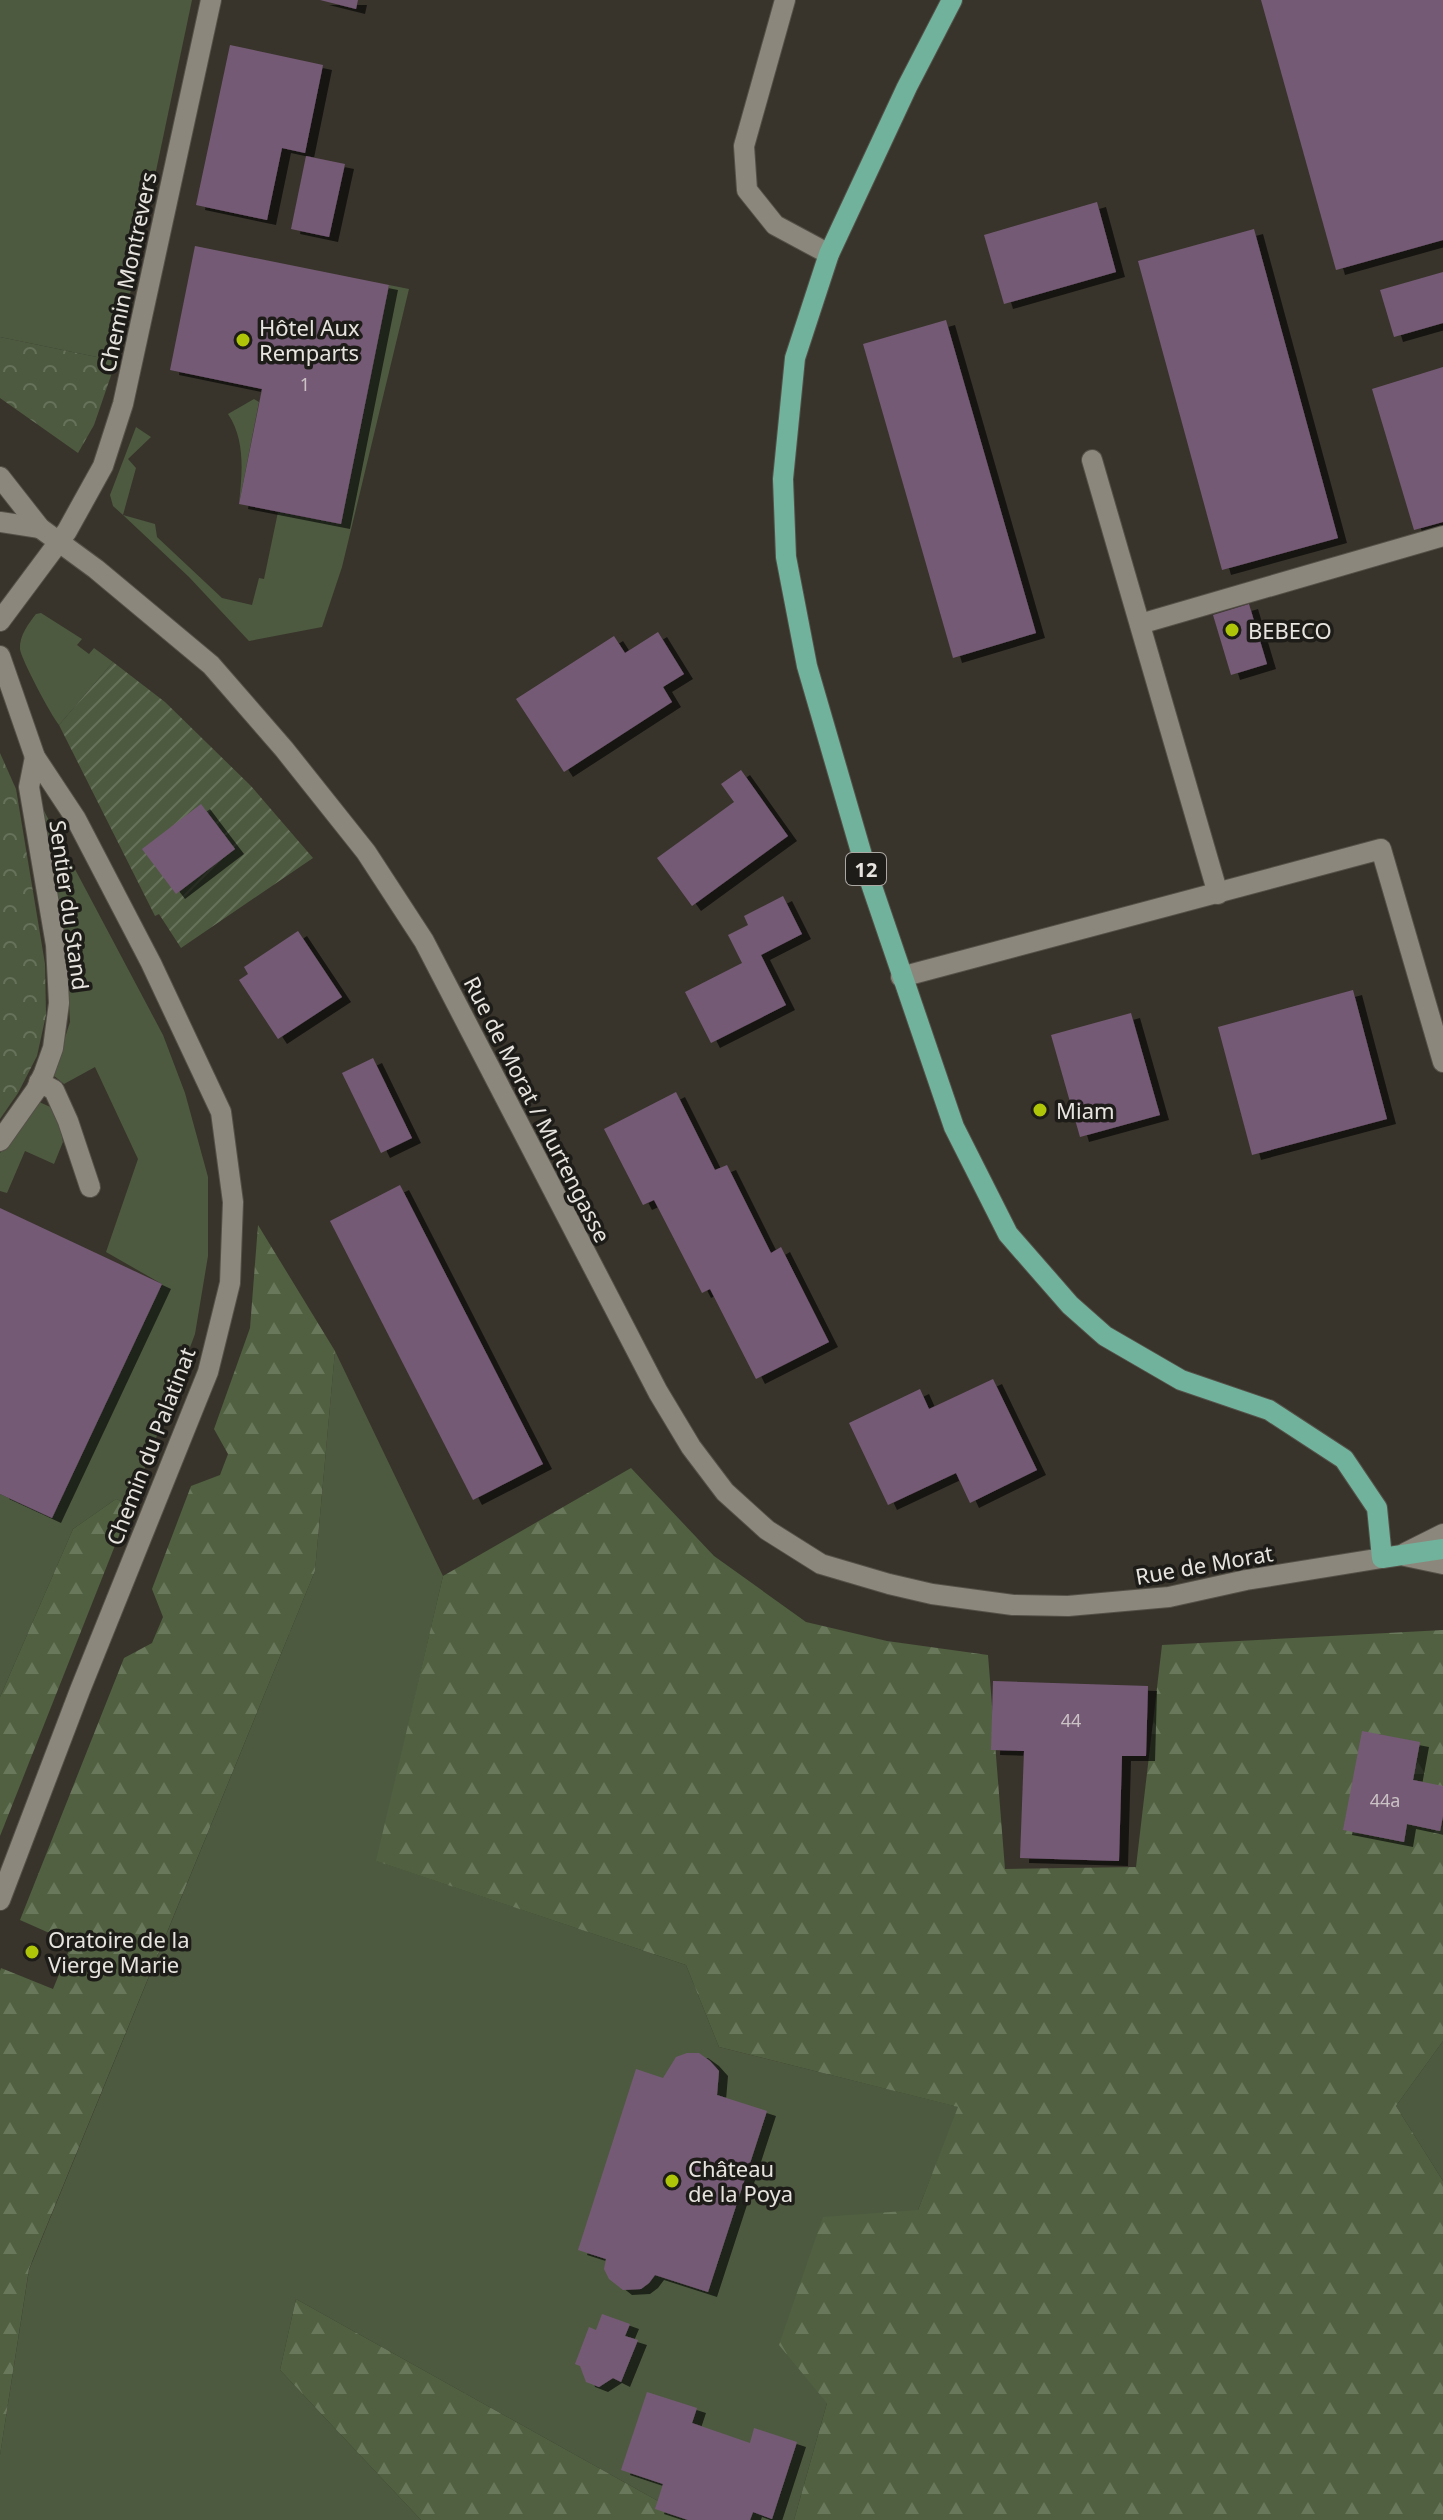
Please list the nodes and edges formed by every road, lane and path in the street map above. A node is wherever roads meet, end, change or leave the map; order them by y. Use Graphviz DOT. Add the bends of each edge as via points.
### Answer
graph roads {
  1 [pos="211,0"];
  2 [pos="785,0"];
  3 [pos="952,0"];
  4 [pos="829,254"];
  5 [pos="1092,460"];
  6 [pos="0,477"];
  7 [pos="0,522"];
  8 [pos="40,528"];
  9 [pos="1443,536"];
  10 [pos="60,543"];
  11 [pos="0,621"];
  12 [pos="1140,624"];
  13 [pos="0,656"];
  14 [pos="35,757"];
  15 [pos="1218,894"];
  16 [pos="901,977"];
  17 [pos="1443,1062"];
  18 [pos="39,1082"];
  19 [pos="0,1141"];
  20 [pos="90,1187"];
  21 [pos="1443,1534"];
  22 [pos="1443,1549"];
  23 [pos="1391,1556"];
  24 [pos="1443,1564"];
  25 [pos="1013,1605"];
  26 [pos="0,1900"];
  1 -- 10 [label="main road, Chemin Montrevers" via="123,404 103,466"];
  2 -- 4 [label="main road" via="744,146 747,190 775,225"];
  3 -- 4 [label="main road, 12"];
  4 -- 16 [label="main road, 12" via="795,358 783,479 786,557 807,666"];
  5 -- 12 [label="main road"];
  6 -- 8 [label="main road"];
  7 -- 8 [label="main road"];
  8 -- 10 [label="main road"];
  9 -- 12 [label="main road"];
  10 -- 11 [label="main road"];
  10 -- 25 [label="main road, Rue de Morat / Murtengasse" via="211,665 366,852 424,941 658,1392 725,1492 767,1530 821,1564 932,1594"];
  12 -- 15 [label="main road"];
  13 -- 14 [label="main road, Chemin du Palatinat"];
  14 -- 18 [label="main road, Sentier du Stand" via="29,787 56,945 59,1003 53,1048"];
  14 -- 26 [label="main road, Chemin du Palatinat" via="76,819 117,897 221,1112 233,1202 230,1283 208,1372"];
  15 -- 16 [label="main road"];
  15 -- 17 [label="main road" via="1381,849"];
  16 -- 23 [label="main road, 12" via="954,1127 1008,1234 1105,1336 1181,1380 1269,1410 1344,1459 1377,1508"];
  18 -- 19 [label="main road, Sentier du Stand"];
  18 -- 20 [label="main road" via="54,1090"];
  21 -- 23 [label="main road, Rue de Morat"];
  22 -- 23 [label="main road"];
  23 -- 24 [label="main road, Rue de Morat"];
  23 -- 25 [label="main road, Rue de Morat" via="1169,1597"];
}
